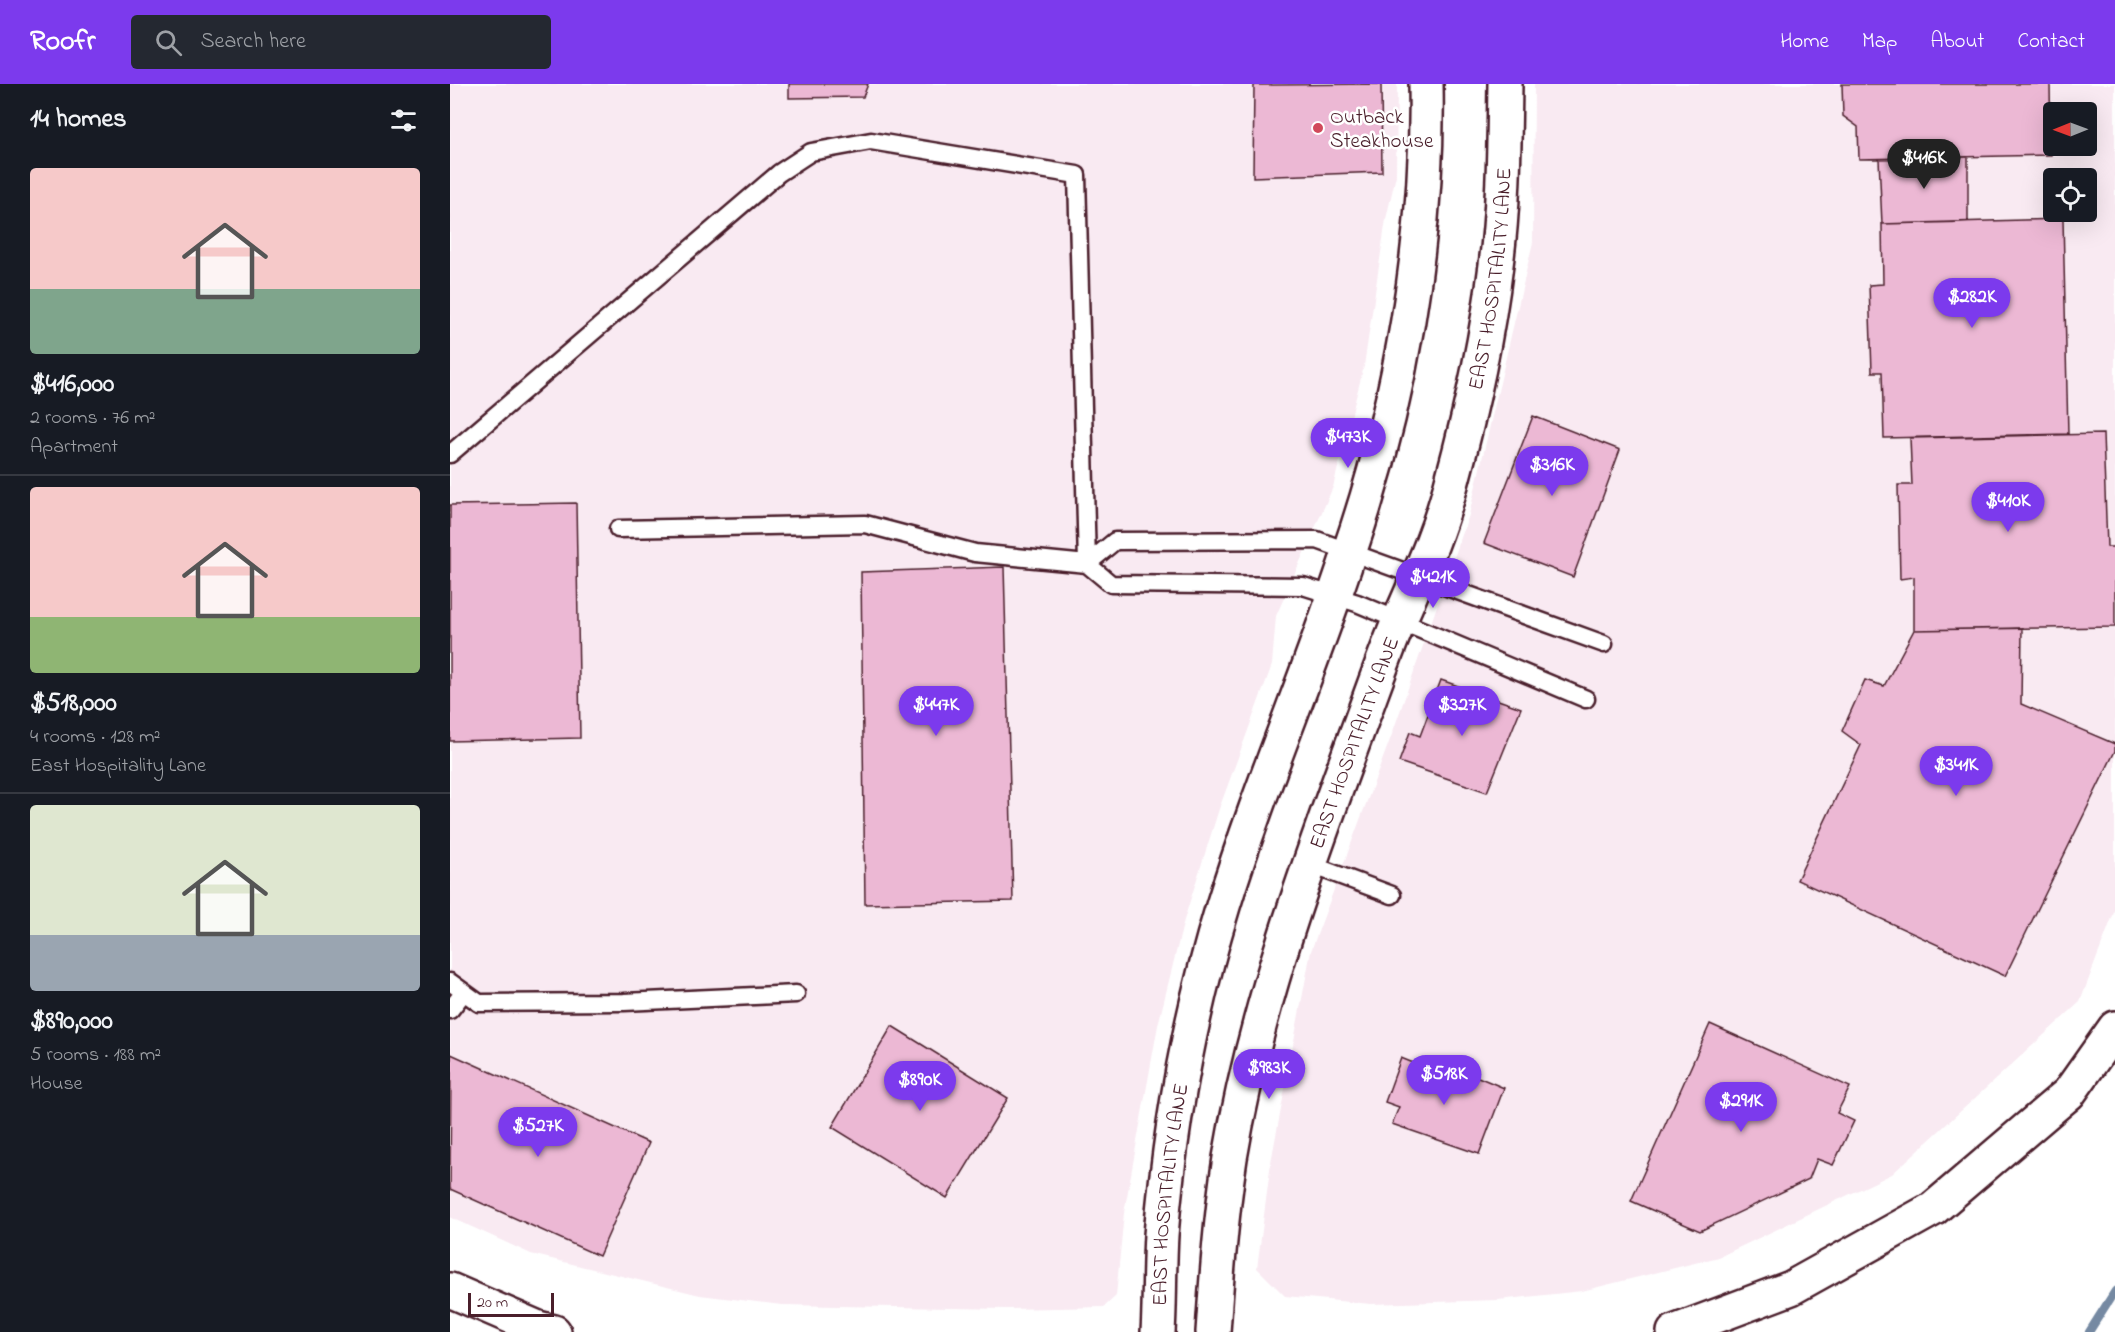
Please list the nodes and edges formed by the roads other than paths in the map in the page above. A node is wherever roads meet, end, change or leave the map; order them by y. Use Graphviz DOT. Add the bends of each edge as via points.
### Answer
graph roads {
  1 [pos="1426,84"];
  2 [pos="1505,84"];
  3 [pos="450,454"];
  4 [pos="618,530"];
  5 [pos="1350,552"];
  6 [pos="1087,564"];
  7 [pos="1419,577"];
  8 [pos="1335,595"];
  9 [pos="1400,621"];
  10 [pos="1604,644"];
  11 [pos="1586,699"];
  12 [pos="1309,864"];
  13 [pos="1392,895"];
  14 [pos="457,987"];
  15 [pos="796,994"];
  16 [pos="450,1010"];
  17 [pos="2115,1028"];
  18 [pos="450,1290"];
  19 [pos="544,1331"];
  20 [pos="1158,1332"];
  21 [pos="1213,1332"];
  22 [pos="1674,1332"];
  1 -- 5 [label="main road, EAST HOSPITALITY LANE" via="1422,190 1413,279 1392,398"];
  2 -- 7 [label="main road, EAST HOSPITALITY LANE" via="1504,162 1495,276 1452,484"];
  3 -- 6 [label="lane" via="779,173 811,152 870,141 1077,175"];
  4 -- 6 [label="lane" via="866,524 975,553"];
  5 -- 6 [label="lane" via="1317,540 1115,541"];
  5 -- 7 [label="lane"];
  5 -- 8 [label="main road, EAST HOSPITALITY LANE"];
  6 -- 8 [label="lane" via="1112,584 1303,586"];
  7 -- 9 [label="main road, EAST HOSPITALITY LANE"];
  7 -- 10 [label="lane"];
  8 -- 9 [label="lane"];
  8 -- 20 [label="main road, EAST HOSPITALITY LANE" via="1245,840 1205,974 1173,1141 1161,1236"];
  9 -- 11 [label="lane"];
  9 -- 12 [label="main road, EAST HOSPITALITY LANE"];
  12 -- 13 [label="lane"];
  12 -- 21 [label="main road, EAST HOSPITALITY LANE" via="1262,1021 1231,1156 1219,1242"];
  14 -- 15 [label="lane" via="479,1003 624,1002"];
  14 -- 16 [label="lane"];
  17 -- 22 [label="main road" via="2069,1093 1933,1209 1791,1288"];
  18 -- 19 [label="main road"];
}
